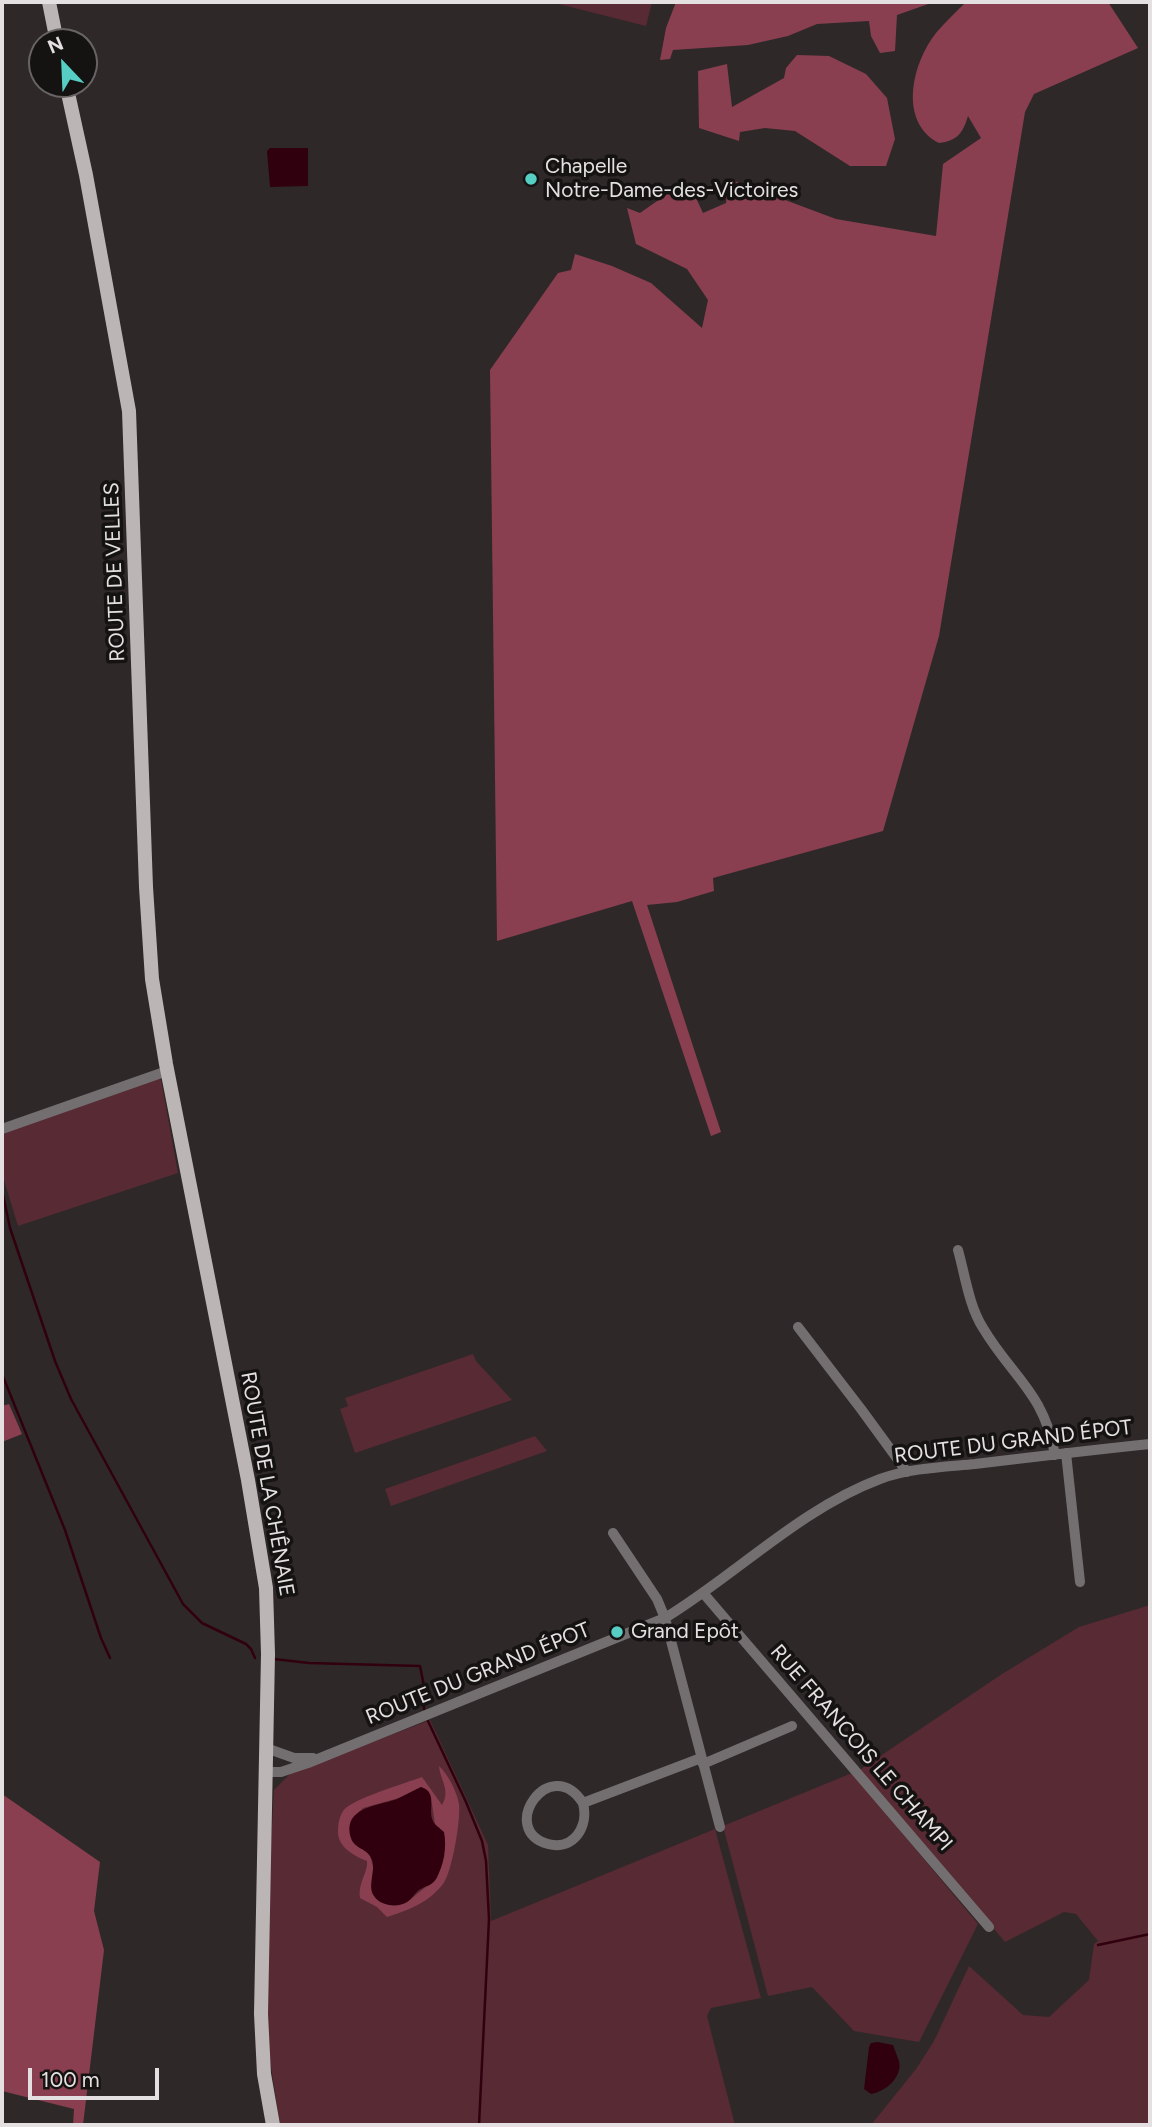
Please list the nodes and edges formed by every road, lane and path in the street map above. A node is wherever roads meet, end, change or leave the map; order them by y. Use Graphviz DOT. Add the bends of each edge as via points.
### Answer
graph roads {
  1 [pos="49,2"];
  2 [pos="54,28"];
  3 [pos="69,98"];
  4 [pos="167,1067"];
  5 [pos="2,1129"];
  6 [pos="958,1250"];
  7 [pos="798,1327"];
  8 [pos="1150,1444"];
  9 [pos="1061,1454"];
  10 [pos="907,1472"];
  11 [pos="613,1533"];
  12 [pos="1080,1582"];
  13 [pos="704,1594"];
  14 [pos="665,1618"];
  15 [pos="792,1726"];
  16 [pos="266,1748"];
  17 [pos="319,1757"];
  18 [pos="702,1761"];
  19 [pos="265,1772"];
  20 [pos="583,1803"];
  21 [pos="720,1827"];
  22 [pos="989,1927"];
  23 [pos="273,2125"];
  1 -- 2 [label="main road"];
  3 -- 4 [label="main road, ROUTE DE VELLES" via="129,411 148,925"];
  4 -- 5 [label="street"];
  4 -- 16 [label="main road, ROUTE DE LA CHÊNAIE" via="261,1548 268,1634"];
  6 -- 9 [label="street" via="981,1326 1037,1400"];
  7 -- 10 [label="street"];
  8 -- 9 [label="street, ROUTE DU GRAND ÉPOT"];
  9 -- 10 [label="street, ROUTE DU GRAND ÉPOT"];
  9 -- 12 [label="street"];
  10 -- 13 [label="street, ROUTE DU GRAND ÉPOT" via="873,1482 821,1509"];
  11 -- 14 [label="street"];
  13 -- 14 [label="street, ROUTE DU GRAND ÉPOT"];
  13 -- 22 [label="street, RUE FRANCOIS LE CHAMPI"];
  14 -- 17 [label="street, ROUTE DU GRAND ÉPOT"];
  14 -- 18 [label="street"];
  15 -- 18 [label="street"];
  16 -- 17 [label="street, ROUTE DU GRAND ÉPOT" via="294,1758"];
  16 -- 19 [label="main road, ROUTE DE LA CHÊNAIE"];
  17 -- 19 [label="street, ROUTE DU GRAND ÉPOT" via="281,1772"];
  18 -- 20 [label="street"];
  18 -- 21 [label="street"];
  19 -- 23 [label="main road, ROUTE DE LA CHÊNAIE" via="261,2014"];
  20 -- 20 [label="street" via="574,1792 561,1787 541,1791 527,1809 531,1831 550,1844 571,1841 583,1827"];
}
